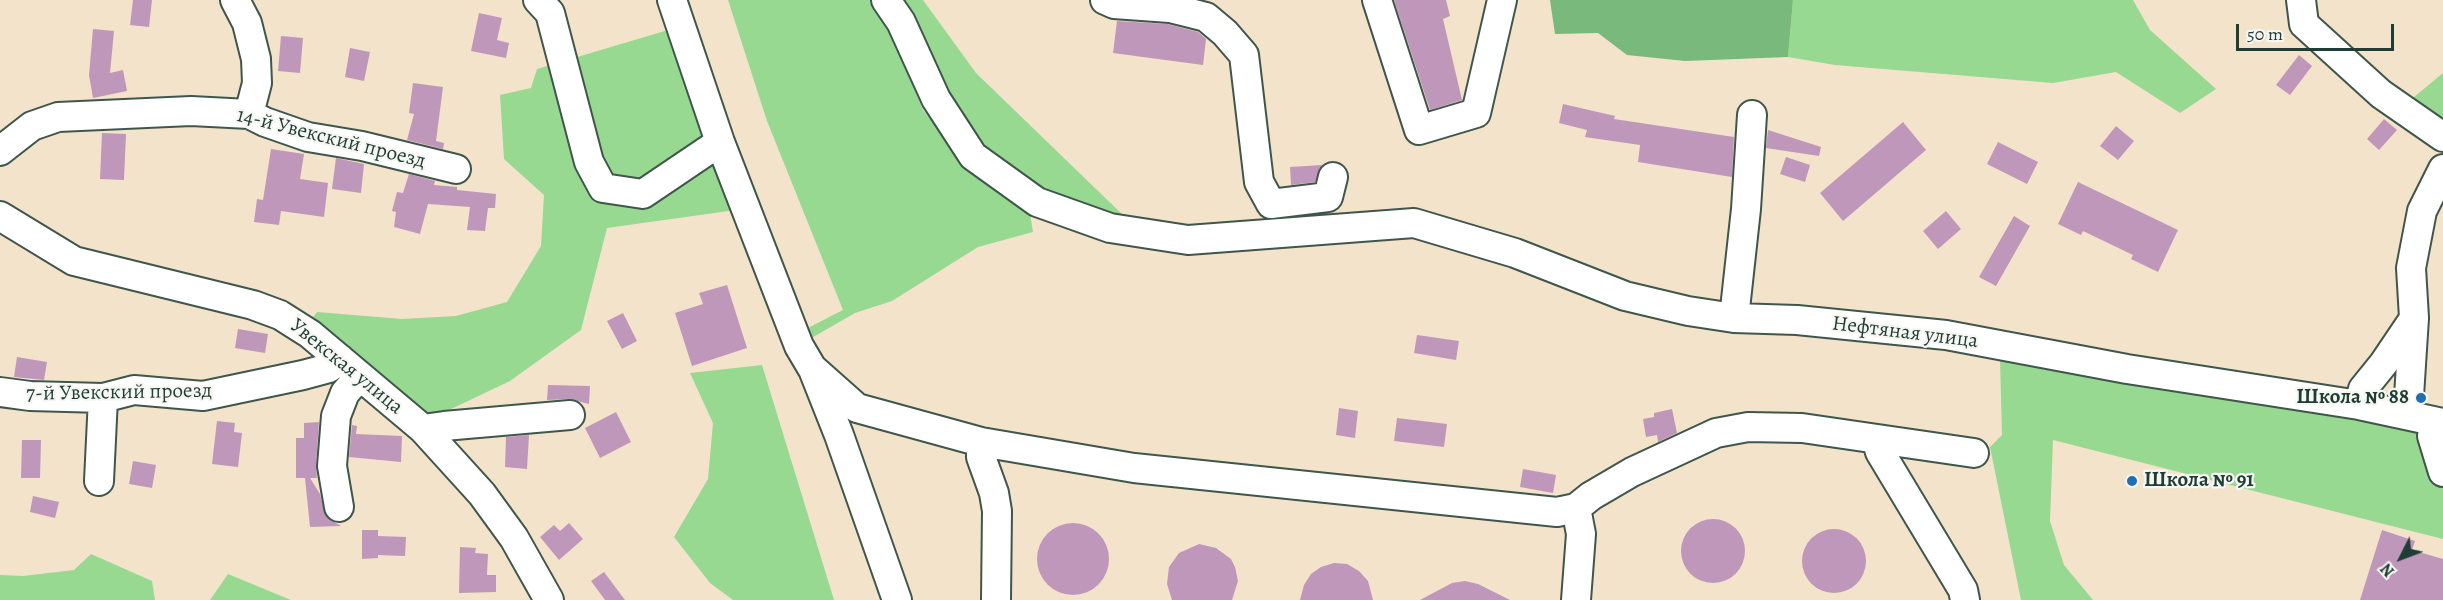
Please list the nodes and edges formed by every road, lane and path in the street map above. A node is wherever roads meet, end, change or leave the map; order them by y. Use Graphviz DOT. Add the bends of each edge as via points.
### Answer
graph roads {
  1 [pos="236,0"];
  2 [pos="672,0"];
  3 [pos="886,0"];
  4 [pos="1105,0"];
  5 [pos="1377,0"];
  6 [pos="1502,0"];
  7 [pos="2301,0"];
  8 [pos="544,6"];
  9 [pos="249,114"];
  10 [pos="1752,115"];
  11 [pos="2443,137"];
  12 [pos="720,142"];
  13 [pos="0,151"];
  14 [pos="456,169"];
  15 [pos="2443,169"];
  16 [pos="1333,177"];
  17 [pos="0,216"];
  18 [pos="1734,318"];
  19 [pos="2414,318"];
  20 [pos="805,357"];
  21 [pos="350,368"];
  22 [pos="0,392"];
  23 [pos="103,398"];
  24 [pos="2359,405"];
  25 [pos="2405,413"];
  26 [pos="570,415"];
  27 [pos="2439,423"];
  28 [pos="423,429"];
  29 [pos="1876,439"];
  30 [pos="981,442"];
  31 [pos="1974,453"];
  32 [pos="2443,472"];
  33 [pos="99,481"];
  34 [pos="339,507"];
  35 [pos="1576,508"];
  36 [pos="1970,597"];
  37 [pos="549,600"];
  38 [pos="897,600"];
  39 [pos="996,600"];
  40 [pos="1576,600"];
  1 -- 9 [label="street" via="247,23 256,59 257,83"];
  2 -- 12 [label="street"];
  3 -- 18 [label="street, Нефтяная улица" via="901,22 936,99 973,156 1036,202 1110,228 1188,240 1414,223 1515,253 1625,296"];
  4 -- 16 [label="street" via="1206,17 1244,55 1259,183 1271,204 1328,197"];
  5 -- 6 [label="street" via="1419,130 1476,113"];
  7 -- 11 [label="street" via="2304,24 2381,94"];
  8 -- 12 [label="street" via="589,162 603,188 643,194"];
  9 -- 13 [label="street, 14-й Увекский проезд" via="191,111 58,117 32,126"];
  9 -- 14 [label="street, 14-й Увекский проезд" via="308,137"];
  10 -- 18 [label="street"];
  12 -- 20 [label="street"];
  15 -- 19 [label="street" via="2421,211 2411,268"];
  17 -- 21 [label="street, Увекская улица" via="74,261 280,315"];
  18 -- 24 [label="street, Нефтяная улица" via="1797,320 1946,335 2127,369"];
  19 -- 24 [label="street" via="2363,388"];
  19 -- 25 [label="street"];
  20 -- 30 [label="street" via="857,408"];
  20 -- 38 [label="street" via="839,435"];
  21 -- 23 [label="street, 7-й Увекский проезд" via="329,368 203,396 134,390"];
  21 -- 28 [label="street, Увекская улица"];
  21 -- 34 [label="street" via="336,416 332,466"];
  22 -- 23 [label="street, 7-й Увекский проезд"];
  23 -- 33 [label="street"];
  24 -- 25 [label="street, Нефтяная улица"];
  25 -- 27 [label="street, Нефтяная улица"];
  26 -- 28 [label="street"];
  27 -- 32 [label="street" via="2432,436"];
  28 -- 37 [label="street, Увекская улица" via="482,494 514,538"];
  29 -- 31 [label="street"];
  29 -- 35 [label="street" via="1802,428 1748,427 1716,433 1632,472"];
  29 -- 36 [label="street" via="1880,452"];
  30 -- 35 [label="street" via="1134,468 1557,512"];
  30 -- 39 [label="street" via="981,457 997,511"];
  35 -- 40 [label="street" via="1581,534"];
}
